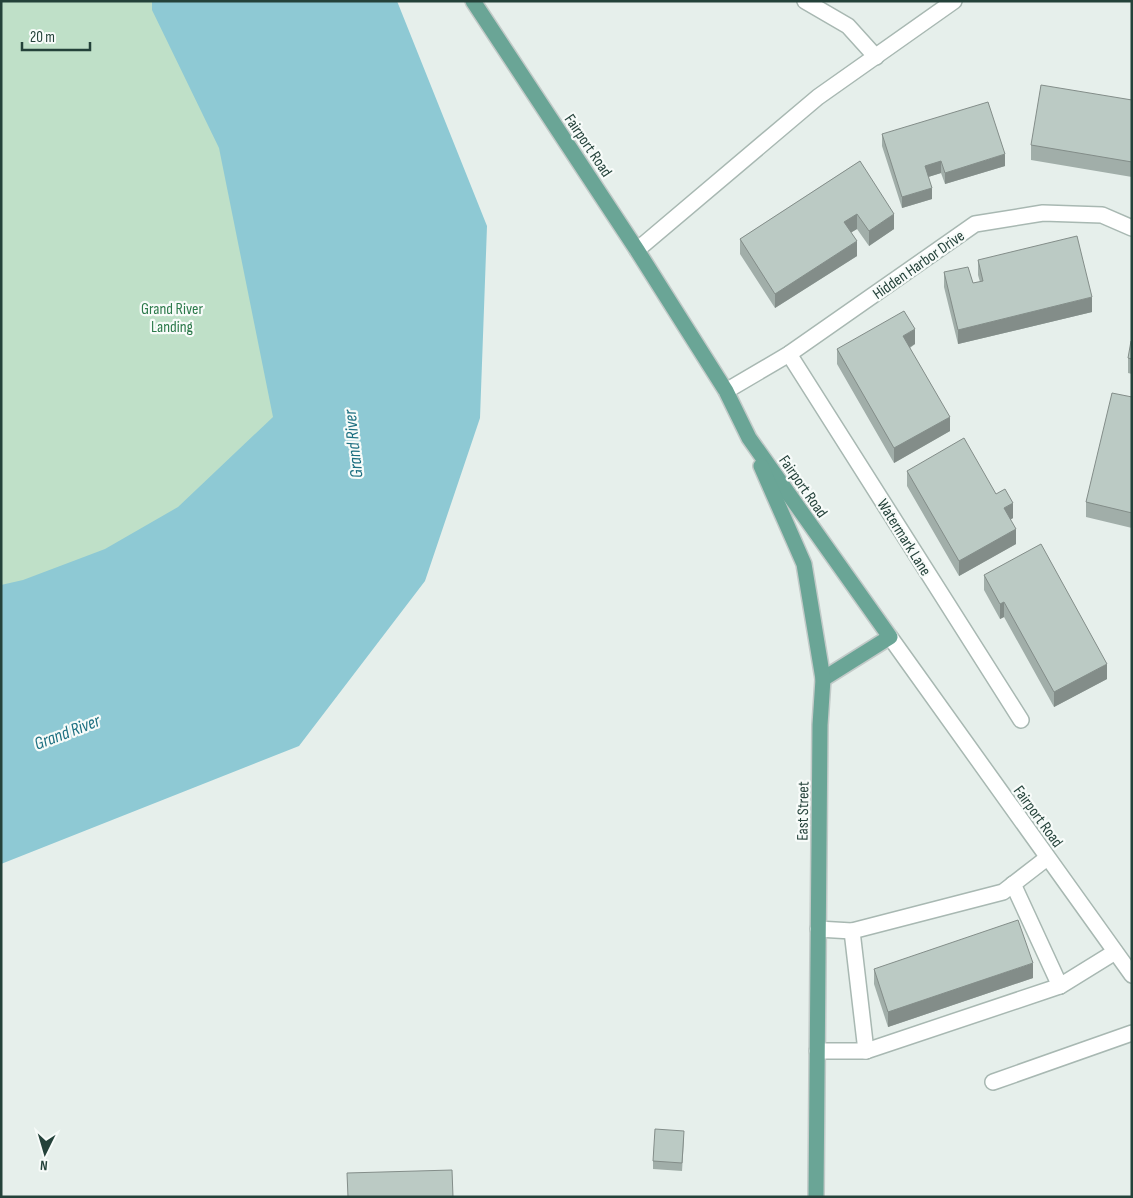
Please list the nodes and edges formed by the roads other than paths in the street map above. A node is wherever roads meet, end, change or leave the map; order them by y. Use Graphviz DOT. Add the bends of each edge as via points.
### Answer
graph roads {
  1 [pos="473,1"];
  2 [pos="805,1"];
  3 [pos="954,1"];
  4 [pos="876,57"];
  5 [pos="1132,228"];
  6 [pos="637,250"];
  7 [pos="789,354"];
  8 [pos="726,391"];
  9 [pos="749,438"];
  10 [pos="890,638"];
  11 [pos="823,679"];
  12 [pos="1021,720"];
  13 [pos="1047,858"];
  14 [pos="1013,884"];
  15 [pos="818,929"];
  16 [pos="852,931"];
  17 [pos="1115,952"];
  18 [pos="1132,975"];
  19 [pos="1060,986"];
  20 [pos="1132,1033"];
  21 [pos="817,1050"];
  22 [pos="866,1052"];
  23 [pos="993,1082"];
  24 [pos="816,1197"];
  1 -- 6 [label="main road, Fairport Road"];
  2 -- 4 [label="street" via="848,26"];
  3 -- 4 [label="street"];
  4 -- 6 [label="street" via="818,96"];
  5 -- 7 [label="street, Hidden Harbor Drive" via="1102,215 1043,213 975,224"];
  6 -- 8 [label="main road, Fairport Road"];
  7 -- 8 [label="street, Hidden Harbor Drive"];
  7 -- 12 [label="street, Watermark Lane"];
  8 -- 9 [label="main road, Fairport Road"];
  9 -- 10 [label="main road, Fairport Road"];
  9 -- 11 [label="main road, East Street" via="804,564"];
  10 -- 11 [label="main road"];
  10 -- 13 [label="street, Fairport Road"];
  11 -- 15 [label="main road, East Street"];
  13 -- 14 [label="street"];
  13 -- 17 [label="street, Fairport Road"];
  14 -- 16 [label="street" via="1003,892"];
  14 -- 19 [label="street"];
  15 -- 16 [label="street"];
  15 -- 21 [label="main road, East Street"];
  16 -- 22 [label="street"];
  17 -- 18 [label="street, Fairport Road"];
  17 -- 19 [label="street"];
  19 -- 22 [label="street"];
  20 -- 23 [label="street"];
  21 -- 22 [label="street"];
  21 -- 24 [label="main road, East Street"];
}
